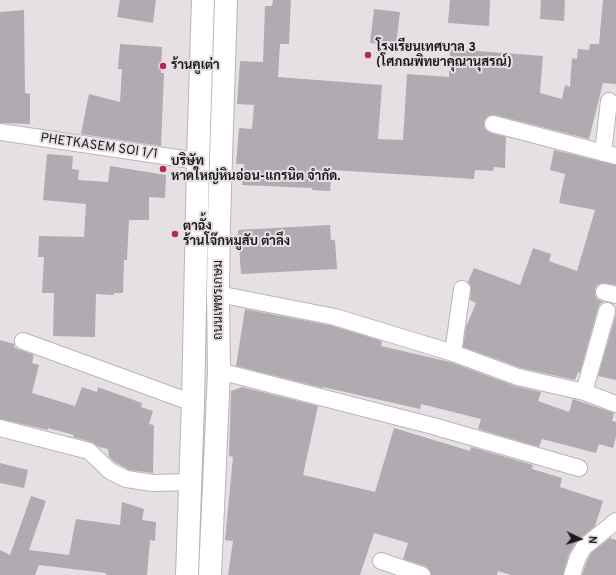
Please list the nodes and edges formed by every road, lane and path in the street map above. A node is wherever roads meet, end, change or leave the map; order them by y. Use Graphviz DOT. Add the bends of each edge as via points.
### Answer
graph roads {
  1 [pos="203,0"];
  2 [pos="226,0"];
  3 [pos="609,101"];
  4 [pos="493,124"];
  5 [pos="0,132"];
  6 [pos="610,154"];
  7 [pos="198,161"];
  8 [pos="197,220"];
  9 [pos="219,221"];
  10 [pos="462,288"];
  11 [pos="218,294"];
  12 [pos="607,311"];
  13 [pos="23,340"];
  14 [pos="453,353"];
  15 [pos="219,371"];
  16 [pos="584,392"];
  17 [pos="193,403"];
  18 [pos="616,404"];
  19 [pos="0,428"];
  20 [pos="579,468"];
  21 [pos="190,482"];
  22 [pos="616,521"];
  23 [pos="381,561"];
  24 [pos="187,575"];
  25 [pos="210,575"];
  26 [pos="422,575"];
  27 [pos="572,575"];
  1 -- 7 [label="main road, ถนนเพชรเกษม"];
  2 -- 9 [label="main road, ถนนเพชรเกษม"];
  3 -- 6 [label="street"];
  4 -- 6 [label="street"];
  5 -- 7 [label="street, PHETKASEM SOI 1/1"];
  7 -- 8 [label="main road, ถนนเพชรเกษม"];
  8 -- 9 [label="main road"];
  8 -- 17 [label="main road, ถนนเพชรเกษม"];
  9 -- 11 [label="main road, ถนนเพชรเกษม"];
  10 -- 14 [label="street"];
  11 -- 14 [label="street" via="335,317"];
  11 -- 15 [label="main road, ถนนเพชรเกษม"];
  12 -- 16 [label="street"];
  13 -- 17 [label="street"];
  14 -- 16 [label="street" via="518,377"];
  15 -- 20 [label="street" via="434,426"];
  15 -- 25 [label="main road, ถนนเพชรเกษม"];
  16 -- 18 [label="street"];
  17 -- 21 [label="main road, ถนนเพชรเกษม"];
  19 -- 21 [label="street" via="89,451 110,471 126,479 153,483"];
  21 -- 24 [label="main road, ถนนเพชรเกษม"];
  22 -- 27 [label="street" via="580,552"];
  23 -- 26 [label="street"];
}
